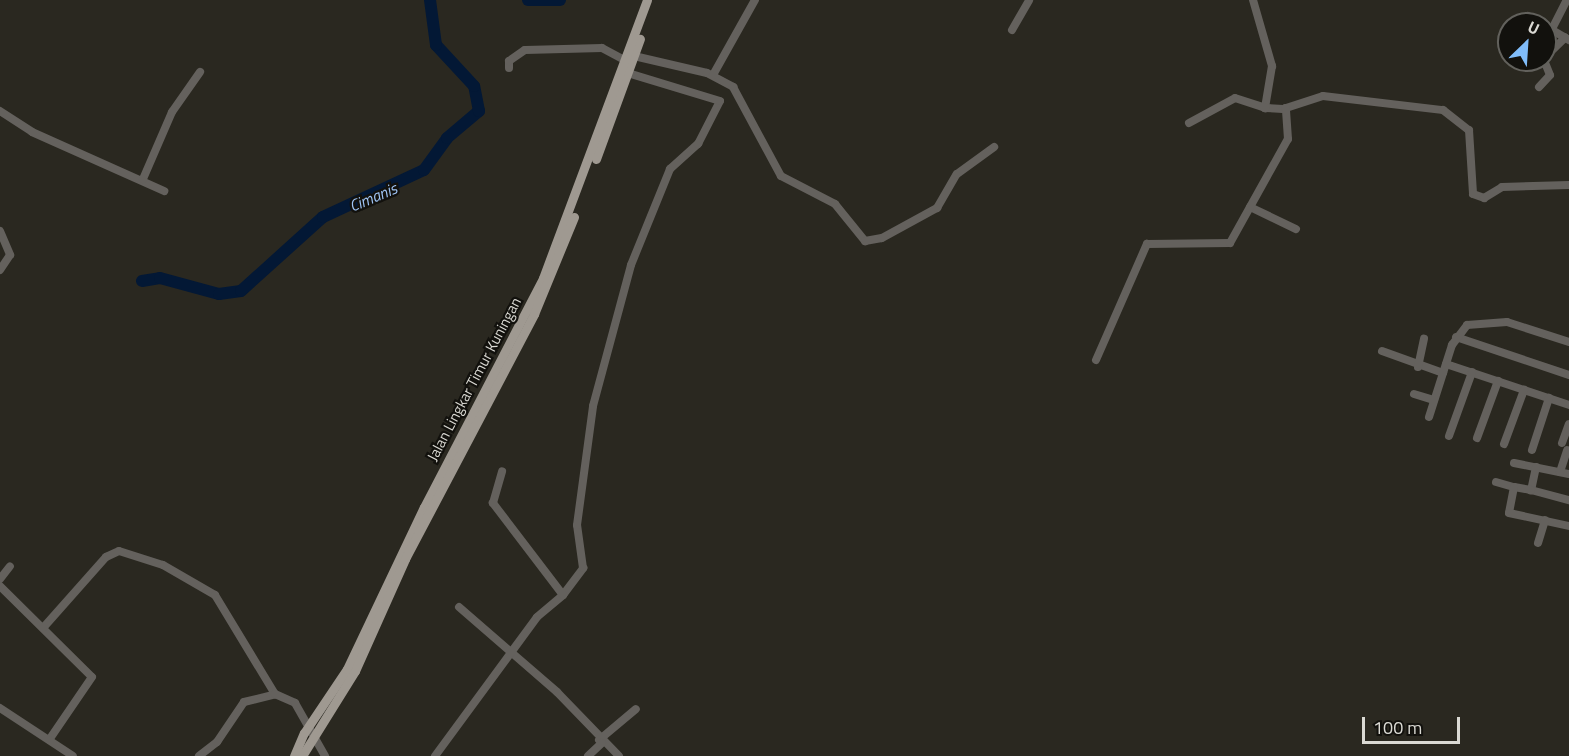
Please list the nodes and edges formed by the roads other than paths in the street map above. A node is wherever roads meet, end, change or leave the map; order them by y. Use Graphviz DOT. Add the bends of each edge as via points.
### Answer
graph roads {
  1 [pos="647,0"];
  2 [pos="652,0"];
  3 [pos="755,0"];
  4 [pos="1029,0"];
  5 [pos="1253,0"];
  6 [pos="1567,0"];
  7 [pos="1557,19"];
  8 [pos="1012,30"];
  9 [pos="630,58"];
  10 [pos="509,68"];
  11 [pos="200,72"];
  12 [pos="1549,72"];
  13 [pos="628,73"];
  14 [pos="713,75"];
  15 [pos="1539,87"];
  16 [pos="1265,108"];
  17 [pos="1286,108"];
  18 [pos="0,111"];
  19 [pos="1189,123"];
  20 [pos="994,147"];
  21 [pos="143,179"];
  22 [pos="1569,185"];
  23 [pos="164,191"];
  24 [pos="1250,207"];
  25 [pos="1296,229"];
  26 [pos="0,231"];
  27 [pos="0,270"];
  28 [pos="1456,337"];
  29 [pos="1424,339"];
  30 [pos="1569,342"];
  31 [pos="1382,351"];
  32 [pos="1096,360"];
  33 [pos="1446,364"];
  34 [pos="1418,367"];
  35 [pos="1472,372"];
  36 [pos="1443,374"];
  37 [pos="1569,375"];
  38 [pos="1498,381"];
  39 [pos="1524,390"];
  40 [pos="1414,394"];
  41 [pos="1549,398"];
  42 [pos="1434,400"];
  43 [pos="1569,405"];
  44 [pos="1429,417"];
  45 [pos="1569,424"];
  46 [pos="1449,436"];
  47 [pos="1477,438"];
  48 [pos="1504,444"];
  49 [pos="1532,450"];
  50 [pos="1514,464"];
  51 [pos="1536,467"];
  52 [pos="502,471"];
  53 [pos="1565,473"];
  54 [pos="1496,482"];
  55 [pos="1514,487"];
  56 [pos="1531,490"];
  57 [pos="1569,500"];
  58 [pos="1545,520"];
  59 [pos="1569,526"];
  60 [pos="1538,543"];
  61 [pos="10,566"];
  62 [pos="0,579"];
  63 [pos="0,586"];
  64 [pos="563,595"];
  65 [pos="459,607"];
  66 [pos="43,628"];
  67 [pos="513,653"];
  68 [pos="275,694"];
  69 [pos="0,708"];
  70 [pos="636,709"];
  71 [pos="309,726"];
  72 [pos="313,736"];
  73 [pos="49,740"];
  74 [pos="601,742"];
  75 [pos="73,756"];
  76 [pos="199,756"];
  77 [pos="294,756"];
  78 [pos="302,756"];
  79 [pos="325,756"];
  80 [pos="435,756"];
  81 [pos="588,756"];
  82 [pos="618,756"];
  1 -- 9 [label="main road, Jalan Lingkar Timur Kuningan"];
  2 -- 9 [label="main road, Jalan Lingkar Timur Kuningan"];
  3 -- 14 [label="street"];
  4 -- 8 [label="street"];
  5 -- 16 [label="street" via="1272,66"];
  6 -- 7 [label="street"];
  9 -- 10 [label="street" via="598,47 525,50 508,61"];
  9 -- 13 [label="main road, Jalan Lingkar Timur Kuningan"];
  9 -- 14 [label="street"];
  9 -- 71 [label="main road, Jalan Lingkar Timur Kuningan" via="538,287 424,507 347,669"];
  11 -- 21 [label="street" via="172,112"];
  12 -- 15 [label="street"];
  13 -- 64 [label="street" via="720,101 698,144 666,177 631,265 593,406 577,525 583,568"];
  13 -- 72 [label="main road, Jalan Lingkar Timur Kuningan" via="534,314 400,570 355,670"];
  14 -- 20 [label="street" via="744,101 781,176 835,204 865,241 882,238 937,208 957,174"];
  16 -- 17 [label="street"];
  16 -- 19 [label="street" via="1235,98"];
  17 -- 22 [label="street" via="1323,96 1443,110 1469,130 1473,194 1485,198 1502,187"];
  17 -- 24 [label="street" via="1288,139"];
  18 -- 21 [label="street" via="32,132"];
  21 -- 23 [label="street"];
  24 -- 25 [label="street"];
  24 -- 32 [label="street" via="1228,246 1147,244"];
  26 -- 27 [label="street" via="10,256"];
  28 -- 30 [label="street" via="1467,325 1496,321"];
  28 -- 33 [label="street"];
  28 -- 37 [label="street"];
  29 -- 34 [label="street"];
  31 -- 34 [label="street"];
  33 -- 35 [label="street"];
  33 -- 36 [label="street"];
  34 -- 36 [label="street"];
  35 -- 38 [label="street"];
  35 -- 46 [label="street"];
  36 -- 42 [label="street"];
  38 -- 39 [label="street"];
  38 -- 47 [label="street"];
  39 -- 41 [label="street"];
  39 -- 48 [label="street"];
  40 -- 42 [label="street"];
  41 -- 43 [label="street"];
  41 -- 49 [label="street"];
  42 -- 44 [label="street"];
  45 -- 53 [label="street" via="1564,447"];
  50 -- 51 [label="street"];
  51 -- 53 [label="street"];
  51 -- 56 [label="street"];
  52 -- 64 [label="street" via="493,503"];
  54 -- 55 [label="street"];
  55 -- 56 [label="street"];
  55 -- 58 [label="street" via="1509,513"];
  56 -- 57 [label="street"];
  58 -- 59 [label="street"];
  58 -- 60 [label="street"];
  61 -- 62 [label="street"];
  63 -- 66 [label="street"];
  64 -- 67 [label="street" via="537,617"];
  65 -- 67 [label="street"];
  66 -- 68 [label="street" via="106,557 119,551 164,565 215,595"];
  66 -- 73 [label="street" via="93,681"];
  67 -- 74 [label="street"];
  67 -- 80 [label="street" via="464,711"];
  68 -- 71 [label="street" via="295,703"];
  68 -- 76 [label="street" via="244,702 220,739"];
  69 -- 73 [label="street"];
  70 -- 74 [label="street"];
  71 -- 72 [label="street"];
  71 -- 77 [label="main road, Jalan Lingkar Timur Kuningan"];
  72 -- 78 [label="main road, Jalan Lingkar Timur Kuningan"];
  72 -- 79 [label="street"];
  73 -- 75 [label="street"];
  74 -- 81 [label="street"];
  74 -- 82 [label="street"];
}
